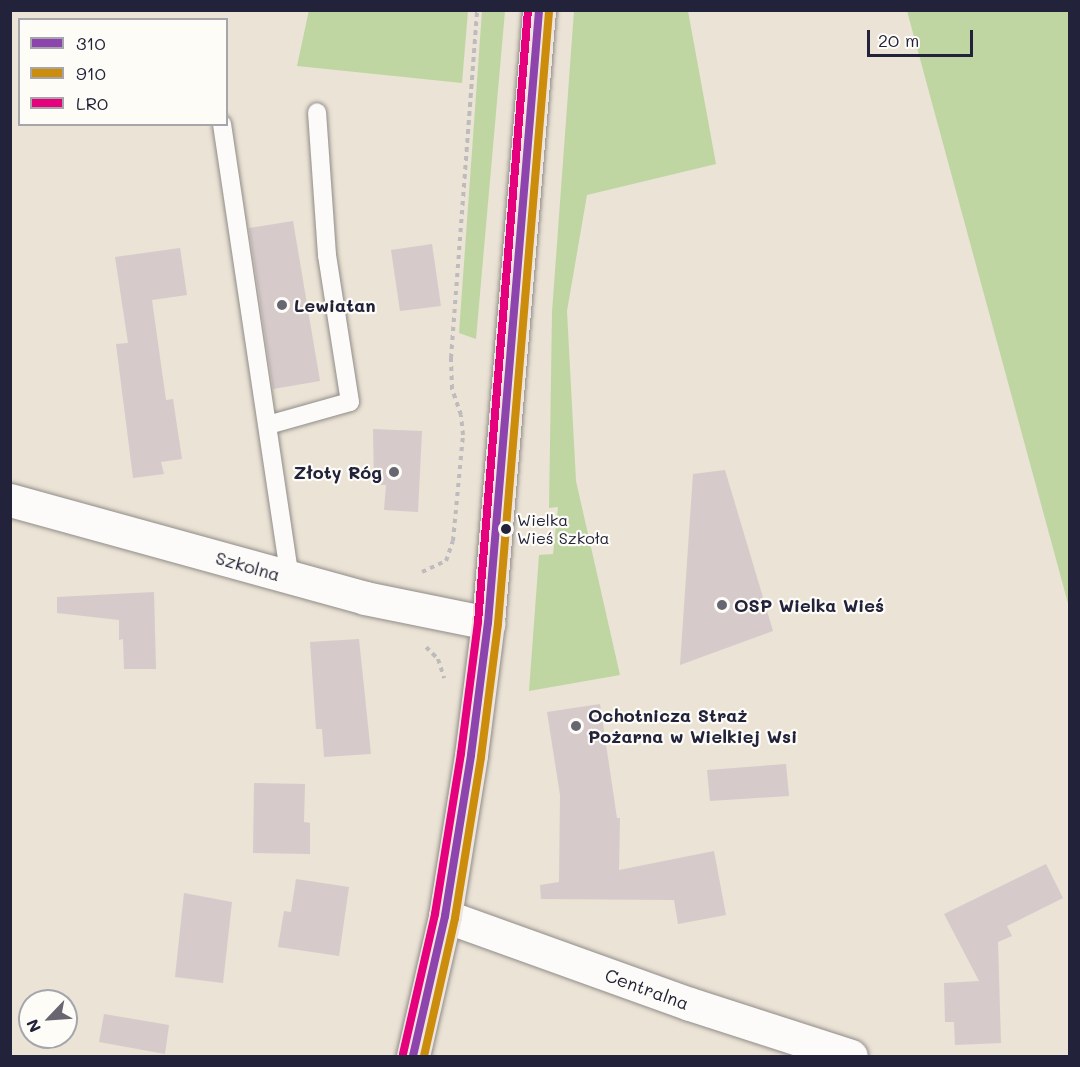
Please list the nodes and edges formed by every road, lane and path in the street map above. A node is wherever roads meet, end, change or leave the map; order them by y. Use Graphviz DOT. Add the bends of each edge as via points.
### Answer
graph roads {
  1 [pos="477,10"];
  2 [pos="538,10"];
  3 [pos="317,112"];
  4 [pos="222,126"];
  5 [pos="268,425"];
  6 [pos="10,500"];
  7 [pos="415,575"];
  8 [pos="290,578"];
  9 [pos="488,623"];
  10 [pos="420,643"];
  11 [pos="443,688"];
  12 [pos="445,916"];
  13 [pos="413,1056"];
  14 [pos="851,1056"];
  1 -- 7 [label="path" via="451,358 452,389 463,435 453,541 446,561"];
  2 -- 9 [label="main road"];
  3 -- 5 [label="lane" via="327,255 351,402"];
  4 -- 5 [label="lane"];
  5 -- 8 [label="lane"];
  6 -- 8 [label="street, Szkolna"];
  8 -- 9 [label="street, Szkolna" via="364,598"];
  9 -- 12 [label="main road"];
  10 -- 11 [label="path" via="438,659 443,669"];
  12 -- 13 [label="main road"];
  12 -- 14 [label="street, Centralna" via="690,1004"];
}
